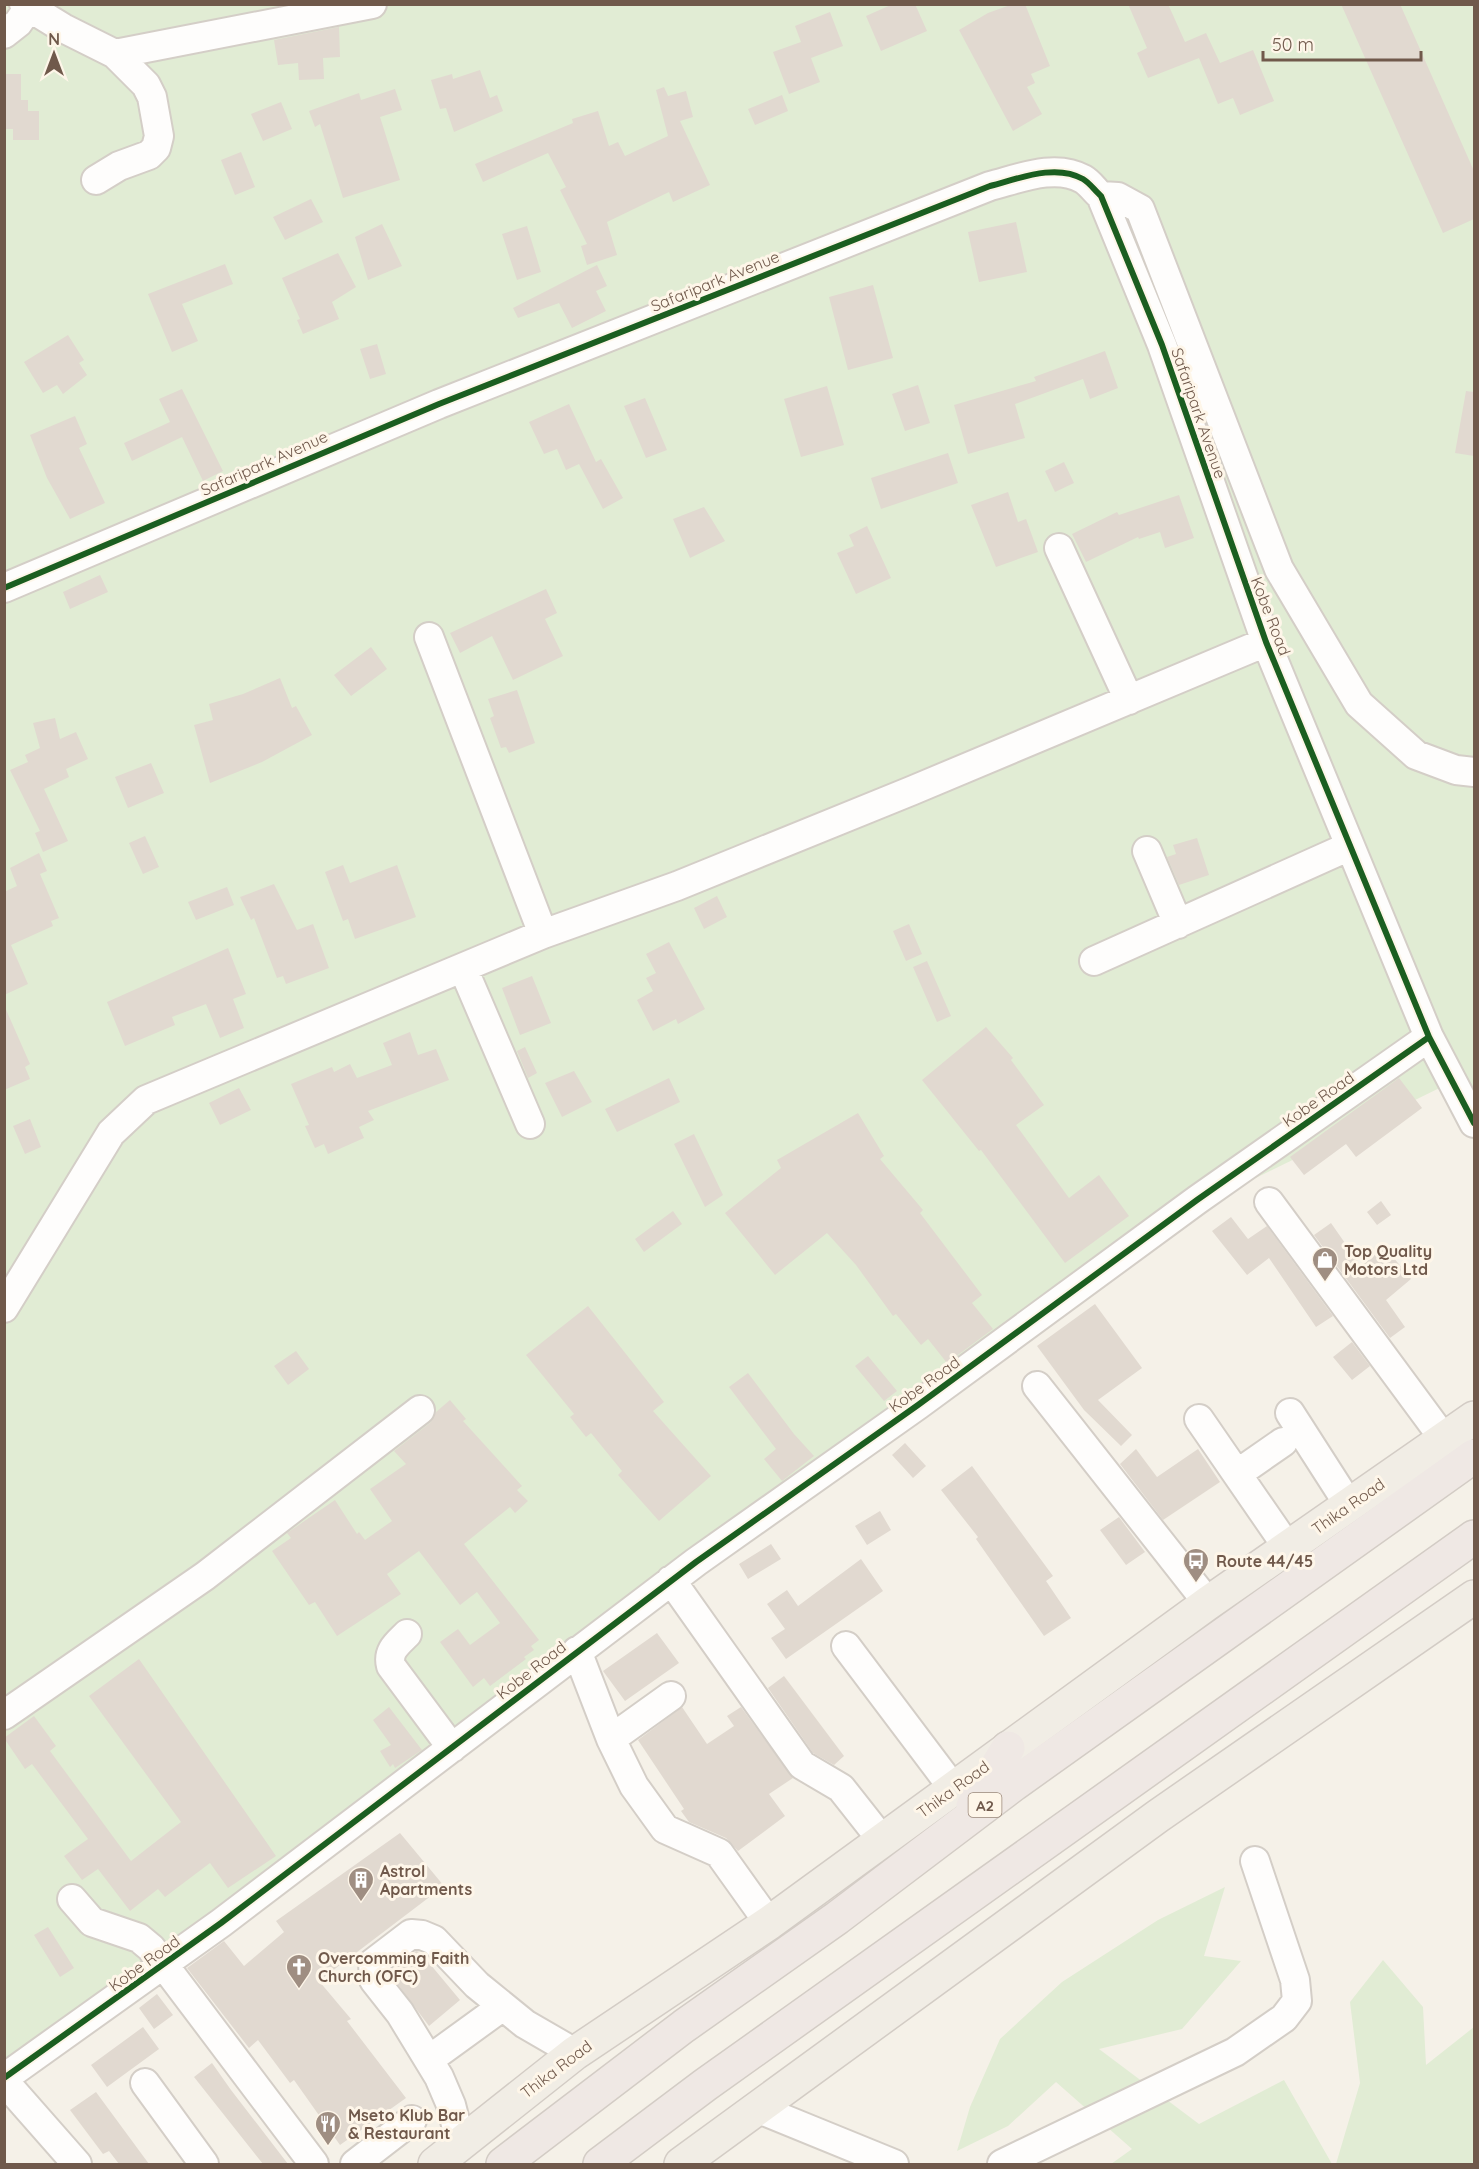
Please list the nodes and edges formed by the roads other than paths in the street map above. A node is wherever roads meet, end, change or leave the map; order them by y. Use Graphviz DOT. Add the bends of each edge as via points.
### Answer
graph roads {
  1 [pos="372,4"];
  2 [pos="27,6"];
  3 [pos="4,34"];
  4 [pos="115,54"];
  5 [pos="96,180"];
  6 [pos="1101,196"];
  7 [pos="1227,536"];
  8 [pos="1059,548"];
  9 [pos="4,588"];
  10 [pos="429,637"];
  11 [pos="1266,642"];
  12 [pos="1129,700"];
  13 [pos="1474,772"];
  14 [pos="1350,846"];
  15 [pos="1147,850"];
  16 [pos="1178,924"];
  17 [pos="543,934"];
  18 [pos="1094,961"];
  19 [pos="463,968"];
  20 [pos="1429,1037"];
  21 [pos="1474,1123"];
  22 [pos="530,1124"];
  23 [pos="1269,1202"];
  24 [pos="4,1308"];
  25 [pos="1037,1386"];
  26 [pos="420,1410"];
  27 [pos="1290,1413"];
  28 [pos="1474,1418"];
  29 [pos="1199,1419"];
  30 [pos="1444,1439"];
  31 [pos="1283,1442"];
  32 [pos="1474,1456"];
  33 [pos="1237,1474"];
  34 [pos="1349,1505"];
  35 [pos="1474,1538"];
  36 [pos="1288,1548"];
  37 [pos="671,1580"];
  38 [pos="1474,1597"];
  39 [pos="1208,1603"];
  40 [pos="407,1634"];
  41 [pos="846,1646"];
  42 [pos="578,1651"];
  43 [pos="671,1696"];
  44 [pos="4,1715"];
  45 [pos="611,1739"];
  46 [pos="452,1748"];
  47 [pos="1008,1748"];
  48 [pos="953,1788"];
  49 [pos="962,1822"];
  50 [pos="882,1840"];
  51 [pos="1255,1861"];
  52 [pos="72,1899"];
  53 [pos="769,1923"];
  54 [pos="163,1966"];
  55 [pos="502,2006"];
  56 [pos="173,2008"];
  57 [pos="575,2053"];
  58 [pos="430,2060"];
  59 [pos="4,2080"];
  60 [pos="145,2083"];
  61 [pos="759,2109"];
  62 [pos="411,2120"];
  63 [pos="460,2144"];
  64 [pos="77,2164"];
  65 [pos="204,2164"];
  66 [pos="293,2164"];
  67 [pos="315,2164"];
  68 [pos="355,2164"];
  69 [pos="435,2164"];
  70 [pos="503,2164"];
  71 [pos="600,2164"];
  72 [pos="681,2164"];
  73 [pos="894,2164"];
  74 [pos="1002,2164"];
  1 -- 4 [label="street"];
  2 -- 3 [label="street" via="18,23"];
  2 -- 4 [label="street"];
  4 -- 5 [label="street" via="146,85 159,136 153,152"];
  6 -- 7 [label="street, Safaripark Avenue" via="1162,345"];
  6 -- 9 [label="street, Safaripark Avenue" via="1084,179 1055,172 990,186 399,420"];
  6 -- 13 [label="street" via="1118,197 1140,209 1279,569 1359,704 1416,755 1456,770"];
  7 -- 11 [label="street, Kobe Road"];
  8 -- 12 [label="street"];
  10 -- 17 [label="street"];
  11 -- 12 [label="street"];
  11 -- 14 [label="street, Kobe Road"];
  12 -- 17 [label="street" via="688,881"];
  14 -- 16 [label="street"];
  14 -- 20 [label="street, Kobe Road"];
  15 -- 16 [label="street"];
  16 -- 18 [label="street"];
  17 -- 19 [label="street"];
  19 -- 22 [label="street"];
  19 -- 24 [label="street" via="146,1100 111,1133"];
  20 -- 21 [label="street"];
  20 -- 37 [label="street, Kobe Road"];
  23 -- 30 [label="street"];
  25 -- 39 [label="street"];
  26 -- 44 [label="street" via="205,1575"];
  27 -- 34 [label="street"];
  28 -- 30 [label="main road, Thika Road"];
  29 -- 33 [label="street"];
  30 -- 34 [label="main road, Thika Road"];
  31 -- 33 [label="street"];
  32 -- 49 [label="highway, Thika Road / A2"];
  33 -- 36 [label="street"];
  34 -- 36 [label="main road, Thika Road"];
  35 -- 71 [label="highway" via="840,1988"];
  36 -- 39 [label="main road, Thika Road"];
  37 -- 42 [label="street, Kobe Road"];
  37 -- 50 [label="street" via="802,1765 841,1788"];
  38 -- 61 [label="main road" via="1158,1816"];
  39 -- 47 [label="main road, Thika Road"];
  40 -- 46 [label="street" via="392,1650 391,1666"];
  41 -- 48 [label="street"];
  42 -- 45 [label="street"];
  42 -- 46 [label="street, Kobe Road"];
  43 -- 45 [label="street"];
  45 -- 53 [label="street" via="634,1786 665,1829 719,1853"];
  46 -- 54 [label="street, Kobe Road"];
  47 -- 48 [label="main road, Thika Road"];
  47 -- 49 [label="highway"];
  48 -- 50 [label="main road, Thika Road"];
  49 -- 70 [label="highway, Thika Road / A2"];
  50 -- 53 [label="main road, Thika Road"];
  51 -- 74 [label="street" via="1295,1980 1297,2001 1284,2018 1235,2052"];
  52 -- 54 [label="street" via="92,1922 140,1938"];
  53 -- 57 [label="main road, Thika Road"];
  54 -- 59 [label="street, Kobe Road"];
  54 -- 67 [label="street"];
  55 -- 57 [label="street"];
  55 -- 58 [label="street"];
  55 -- 58 [label="street" via="434,1940 411,1934 373,1963 374,1980"];
  56 -- 66 [label="street"];
  57 -- 63 [label="main road, Thika Road"];
  58 -- 63 [label="street" via="451,2105"];
  59 -- 64 [label="street"];
  60 -- 65 [label="street"];
  61 -- 72 [label="main road"];
  61 -- 73 [label="street"];
  62 -- 68 [label="street"];
  63 -- 69 [label="main road, Thika Road"];
}
